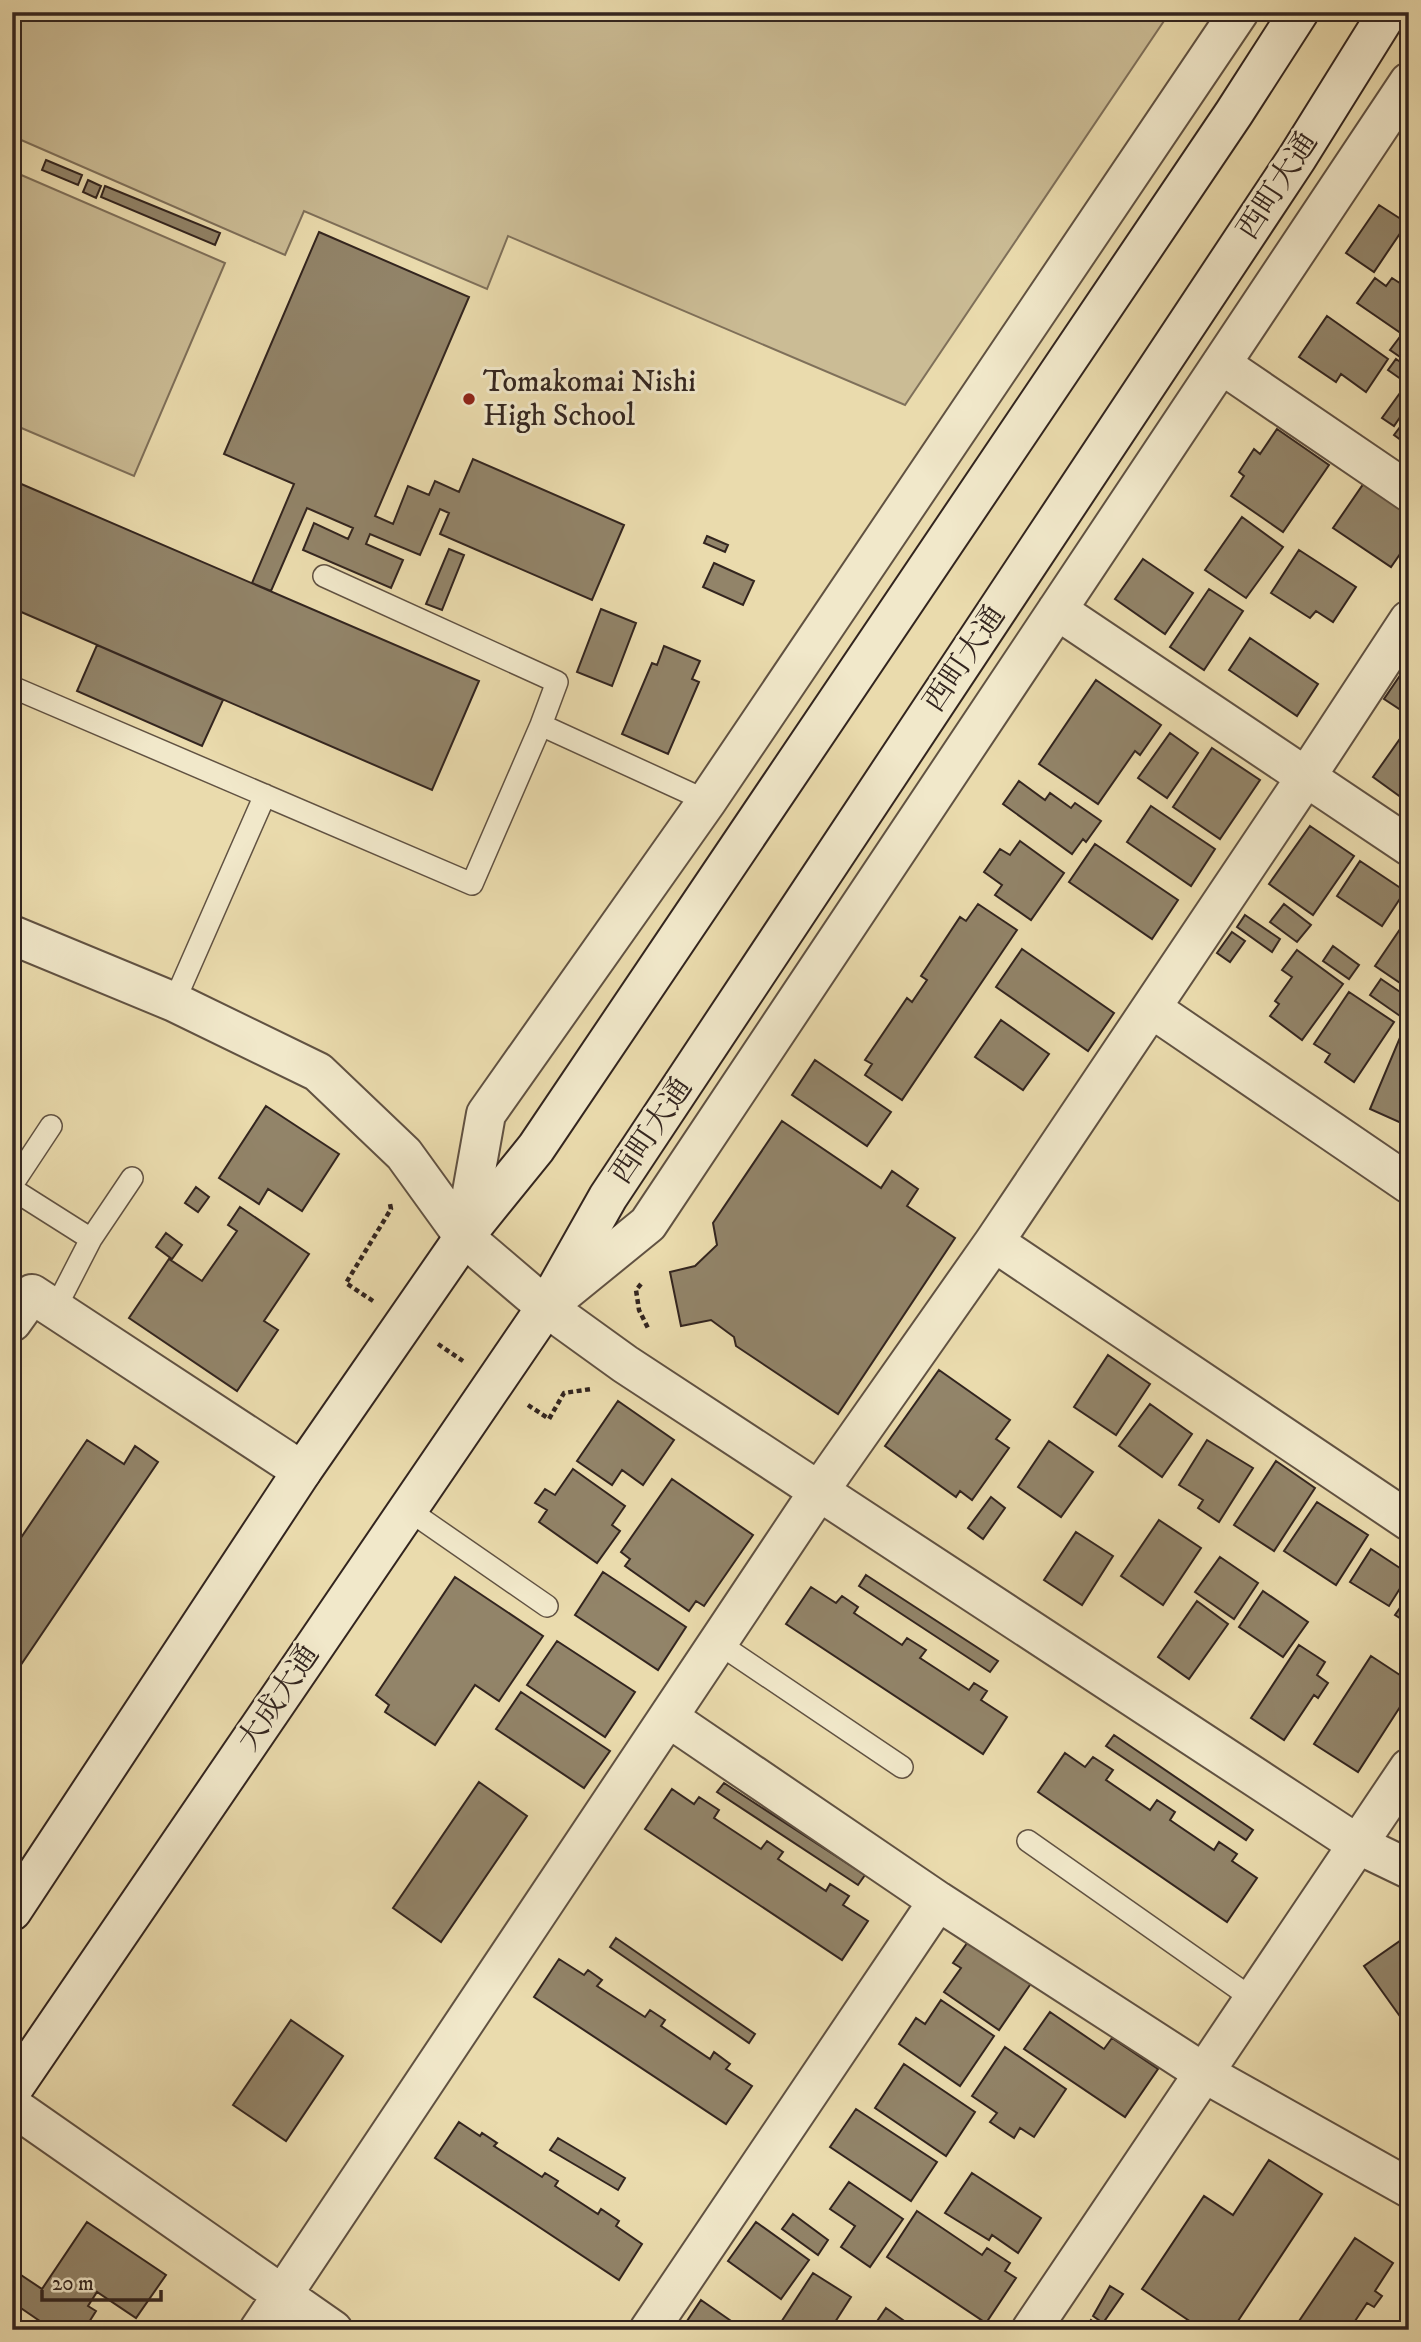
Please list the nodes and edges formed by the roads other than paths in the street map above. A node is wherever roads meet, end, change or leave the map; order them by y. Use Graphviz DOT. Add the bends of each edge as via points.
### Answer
graph roads {
  1 [pos="1239,12"];
  2 [pos="1299,12"];
  3 [pos="1388,12"];
  4 [pos="1409,82"];
  5 [pos="1220,364"];
  6 [pos="1409,492"];
  7 [pos="324,576"];
  8 [pos="1057,610"];
  9 [pos="1409,620"];
  10 [pos="12,687"];
  11 [pos="541,725"];
  12 [pos="1306,777"];
  13 [pos="265,795"];
  14 [pos="707,800"];
  15 [pos="1409,846"];
  16 [pos="12,935"];
  17 [pos="174,1002"];
  18 [pos="1151,1008"];
  19 [pos="51,1126"];
  20 [pos="132,1178"];
  21 [pos="1409,1184"];
  22 [pos="12,1187"];
  23 [pos="464,1237"];
  24 [pos="91,1239"];
  25 [pos="994,1242"];
  26 [pos="547,1307"];
  27 [pos="55,1309"];
  28 [pos="12,1322"];
  29 [pos="302,1471"];
  30 [pos="819,1491"];
  31 [pos="407,1509"];
  32 [pos="1409,1521"];
  33 [pos="547,1606"];
  34 [pos="718,1643"];
  35 [pos="669,1718"];
  36 [pos="902,1768"];
  37 [pos="1409,1768"];
  38 [pos="1028,1841"];
  39 [pos="1357,1844"];
  40 [pos="1409,1869"];
  41 [pos="939,1901"];
  42 [pos="12,1910"];
  43 [pos="1254,1999"];
  44 [pos="1204,2073"];
  45 [pos="12,2090"];
  46 [pos="12,2106"];
  47 [pos="1409,2188"];
  48 [pos="282,2296"];
  49 [pos="259,2330"];
  50 [pos="333,2330"];
  51 [pos="649,2330"];
  52 [pos="1031,2330"];
  1 -- 14 [label="street"];
  2 -- 23 [label="street" via="536,1148"];
  3 -- 26 [label="street, 西町大通" via="1297,158 608,1197"];
  4 -- 5 [label="street"];
  5 -- 6 [label="street"];
  5 -- 8 [label="street"];
  7 -- 11 [label="lane" via="557,682"];
  8 -- 12 [label="street"];
  8 -- 26 [label="street" via="648,1224"];
  9 -- 12 [label="street"];
  10 -- 13 [label="lane"];
  11 -- 13 [label="lane" via="472,884"];
  11 -- 14 [label="lane"];
  12 -- 15 [label="street"];
  12 -- 18 [label="street"];
  13 -- 17 [label="lane"];
  14 -- 23 [label="street" via="486,1114"];
  16 -- 17 [label="street"];
  17 -- 23 [label="street" via="318,1072 404,1154"];
  18 -- 21 [label="street"];
  18 -- 25 [label="street"];
  19 -- 22 [label="lane"];
  20 -- 24 [label="lane"];
  22 -- 24 [label="lane"];
  23 -- 26 [label="street"];
  23 -- 29 [label="street"];
  24 -- 27 [label="lane"];
  25 -- 30 [label="street"];
  25 -- 32 [label="street"];
  26 -- 30 [label="street" via="625,1364"];
  26 -- 31 [label="street, 大成大通"];
  27 -- 28 [label="street" via="32,1294"];
  27 -- 29 [label="street"];
  29 -- 42 [label="street"];
  30 -- 34 [label="street"];
  30 -- 39 [label="street"];
  31 -- 33 [label="lane"];
  31 -- 45 [label="street, 大成大通"];
  34 -- 35 [label="street"];
  34 -- 36 [label="lane"];
  35 -- 41 [label="street"];
  35 -- 48 [label="street"];
  37 -- 39 [label="street"];
  38 -- 43 [label="lane"];
  39 -- 40 [label="street"];
  39 -- 43 [label="street"];
  41 -- 44 [label="street"];
  41 -- 51 [label="street"];
  43 -- 44 [label="street"];
  44 -- 47 [label="street"];
  44 -- 52 [label="street"];
  46 -- 48 [label="street"];
  48 -- 49 [label="street"];
  48 -- 50 [label="street"];
}
